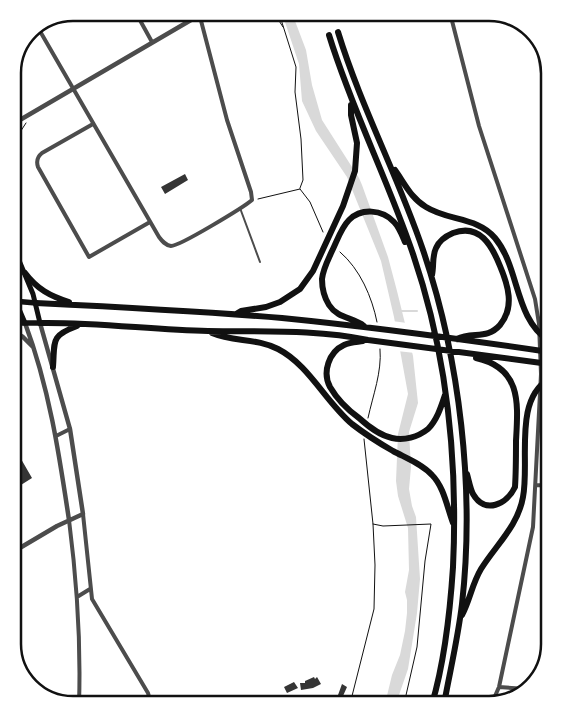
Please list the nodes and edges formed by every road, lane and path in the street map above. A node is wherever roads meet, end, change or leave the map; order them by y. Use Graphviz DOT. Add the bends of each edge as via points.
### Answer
graph roads {
  1 [pos="141,21"];
  2 [pos="187,21"];
  3 [pos="202,21"];
  4 [pos="279,21"];
  5 [pos="282,21"];
  6 [pos="452,21"];
  7 [pos="284,30"];
  8 [pos="41,32"];
  9 [pos="338,32"];
  10 [pos="329,35"];
  11 [pos="152,42"];
  12 [pos="73,89"];
  13 [pos="352,101"];
  14 [pos="21,119"];
  15 [pos="26,123"];
  16 [pos="93,124"];
  17 [pos="21,131"];
  18 [pos="389,163"];
  19 [pos="300,189"];
  20 [pos="252,200"];
  21 [pos="240,208"];
  22 [pos="150,222"];
  23 [pos="324,235"];
  24 [pos="334,250"];
  25 [pos="414,255"];
  26 [pos="260,262"];
  27 [pos="21,264"];
  28 [pos="25,273"];
  29 [pos="432,278"];
  30 [pos="21,302"];
  31 [pos="36,303"];
  32 [pos="78,305"];
  33 [pos="235,314"];
  34 [pos="21,315"];
  35 [pos="539,319"];
  36 [pos="21,323"];
  37 [pos="25,323"];
  38 [pos="40,323"];
  39 [pos="377,324"];
  40 [pos="80,325"];
  41 [pos="366,327"];
  42 [pos="208,331"];
  43 [pos="541,335"];
  44 [pos="21,336"];
  45 [pos="458,339"];
  46 [pos="368,340"];
  47 [pos="380,345"];
  48 [pos="34,348"];
  49 [pos="541,351"];
  50 [pos="459,353"];
  51 [pos="541,363"];
  52 [pos="53,366"];
  53 [pos="541,384"];
  54 [pos="446,392"];
  55 [pos="368,418"];
  56 [pos="70,429"];
  57 [pos="362,432"];
  58 [pos="56,436"];
  59 [pos="463,464"];
  60 [pos="536,485"];
  61 [pos="541,485"];
  62 [pos="83,514"];
  63 [pos="69,520"];
  64 [pos="373,524"];
  65 [pos="455,527"];
  66 [pos="21,547"];
  67 [pos="90,589"];
  68 [pos="78,597"];
  69 [pos="458,622"];
  70 [pos="499,687"];
  71 [pos="516,688"];
  72 [pos="496,695"];
  73 [pos="79,696"];
  74 [pos="149,696"];
  75 [pos="352,696"];
  76 [pos="406,696"];
  77 [pos="434,696"];
  78 [pos="445,696"];
  1 -- 11 [label="street"];
  2 -- 11 [label="street"];
  3 -- 20 [label="street" via="218,89"];
  4 -- 7 [label="path"];
  5 -- 7 [label="path"];
  6 -- 35 [label="street" via="479,126"];
  7 -- 19 [label="path" via="296,66 295,92 303,180"];
  8 -- 12 [label="street"];
  9 -- 18 [label="highway"];
  10 -- 13 [label="highway"];
  11 -- 12 [label="street"];
  12 -- 14 [label="street"];
  12 -- 16 [label="street"];
  13 -- 25 [label="highway"];
  13 -- 33 [label="highway" via="357,152 355,171 325,246 307,280 290,296 273,305"];
  15 -- 17 [label="path"];
  16 -- 22 [label="street"];
  16 -- 22 [label="street" via="41,154 37,162 89,257"];
  18 -- 29 [label="highway"];
  18 -- 43 [label="highway" via="411,195 421,203 489,231 502,247 530,320"];
  19 -- 20 [label="path"];
  19 -- 23 [label="path" via="310,202"];
  20 -- 21 [label="street"];
  21 -- 22 [label="street" via="176,245 168,245"];
  21 -- 26 [label="lane"];
  24 -- 25 [label="highway" via="346,224 353,217 367,212 382,213 394,223"];
  24 -- 39 [label="path" via="346,257 364,284"];
  24 -- 41 [label="highway" via="322,276 325,296 339,315"];
  25 -- 54 [label="highway" via="430,310"];
  27 -- 28 [label="main road"];
  28 -- 31 [label="main road"];
  28 -- 32 [label="highway" via="42,291"];
  29 -- 45 [label="highway" via="436,247 455,232 470,231 484,238 499,263 509,294 504,318 499,326 485,335 464,335"];
  29 -- 59 [label="highway" via="451,355"];
  30 -- 31 [label="main road"];
  31 -- 32 [label="highway"];
  31 -- 38 [label="main road"];
  32 -- 33 [label="highway"];
  33 -- 41 [label="highway"];
  34 -- 37 [label="main road"];
  35 -- 60 [label="street" via="541,374"];
  36 -- 37 [label="main road"];
  37 -- 38 [label="main road"];
  37 -- 48 [label="street"];
  38 -- 40 [label="highway"];
  38 -- 52 [label="street"];
  40 -- 42 [label="highway"];
  40 -- 52 [label="highway" via="56,338"];
  41 -- 45 [label="highway"];
  42 -- 46 [label="highway" via="303,332"];
  42 -- 57 [label="highway" via="224,337 266,343 287,354 339,412"];
  44 -- 48 [label="street"];
  45 -- 49 [label="highway"];
  46 -- 50 [label="highway"];
  46 -- 54 [label="highway" via="339,348 329,360 327,377 330,388 376,432 403,439 422,433 437,417"];
  47 -- 55 [label="path" via="381,359"];
  48 -- 58 [label="street"];
  50 -- 51 [label="highway"];
  50 -- 59 [label="highway" via="490,362 503,370 514,388 517,401 515,487 512,494 503,503 491,505 481,502 472,491"];
  52 -- 56 [label="street"];
  53 -- 69 [label="highway" via="532,398 527,416 524,496 520,509 508,533 474,582"];
  54 -- 65 [label="highway"];
  56 -- 58 [label="street"];
  56 -- 62 [label="street"];
  57 -- 64 [label="path"];
  57 -- 65 [label="highway" via="428,471 443,493"];
  58 -- 63 [label="street"];
  59 -- 69 [label="highway" via="465,544"];
  60 -- 61 [label="street"];
  60 -- 70 [label="street" via="531,537"];
  62 -- 63 [label="street"];
  62 -- 67 [label="street"];
  63 -- 66 [label="street"];
  63 -- 68 [label="street"];
  64 -- 75 [label="path" via="374,616"];
  64 -- 76 [label="path" via="431,524 421,622"];
  65 -- 77 [label="highway" via="449,621"];
  67 -- 68 [label="street"];
  67 -- 74 [label="street" via="92,599"];
  68 -- 73 [label="street"];
  69 -- 78 [label="highway"];
  70 -- 71 [label="street"];
  70 -- 72 [label="street"];
}
